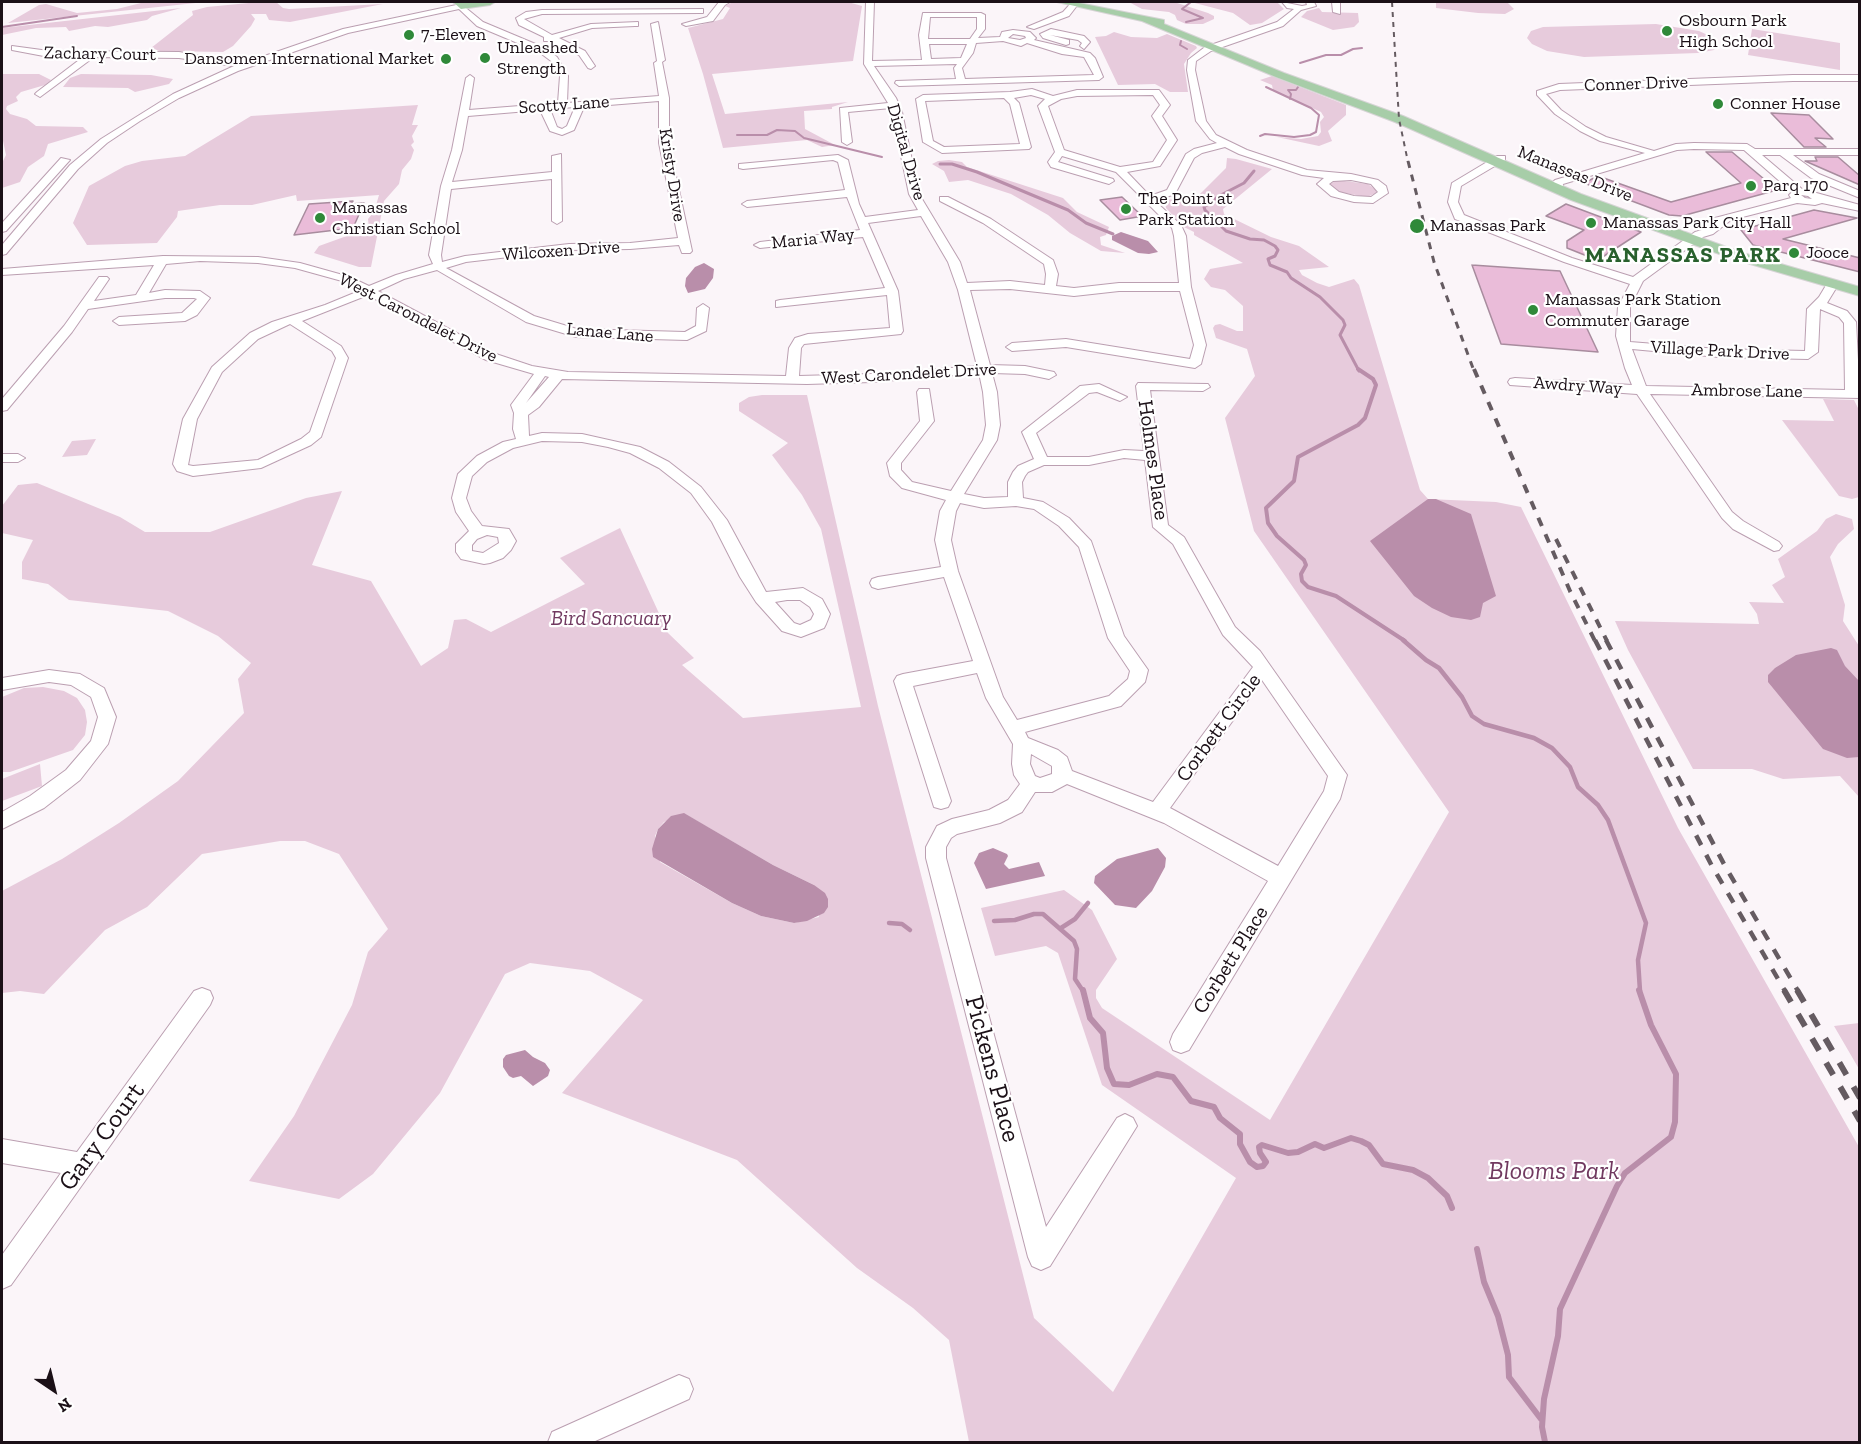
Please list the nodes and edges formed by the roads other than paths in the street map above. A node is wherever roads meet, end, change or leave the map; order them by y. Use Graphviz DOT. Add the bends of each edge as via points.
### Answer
graph roads {
  1 [pos="476,2"];
  2 [pos="489,2"];
  3 [pos="723,2"];
  4 [pos="870,2"];
  5 [pos="1062,2"];
  6 [pos="1286,2"];
  7 [pos="1310,2"];
  8 [pos="1317,2"];
  9 [pos="1326,2"];
  10 [pos="1336,2"];
  11 [pos="459,3"];
  12 [pos="1075,3"];
  13 [pos="1299,8"];
  14 [pos="700,11"];
  15 [pos="1337,12"];
  16 [pos="640,24"];
  17 [pos="490,27"];
  18 [pos="1022,33"];
  19 [pos="552,37"];
  20 [pos="1003,39"];
  21 [pos="972,41"];
  22 [pos="1029,41"];
  23 [pos="924,42"];
  24 [pos="528,44"];
  25 [pos="1218,46"];
  26 [pos="15,48"];
  27 [pos="91,55"];
  28 [pos="927,61"];
  29 [pos="962,61"];
  30 [pos="868,64"];
  31 [pos="232,65"];
  32 [pos="591,66"];
  33 [pos="470,78"];
  34 [pos="1860,78"];
  35 [pos="961,82"];
  36 [pos="899,83"];
  37 [pos="40,94"];
  38 [pos="1011,95"];
  39 [pos="664,98"];
  40 [pos="897,98"];
  41 [pos="923,98"];
  42 [pos="1053,99"];
  43 [pos="580,104"];
  44 [pos="562,105"];
  45 [pos="545,106"];
  46 [pos="464,113"];
  47 [pos="847,142"];
  48 [pos="1223,144"];
  49 [pos="1749,149"];
  50 [pos="1649,151"];
  51 [pos="1060,152"];
  52 [pos="1782,152"];
  53 [pos="1860,152"];
  54 [pos="557,156"];
  55 [pos="1498,160"];
  56 [pos="744,166"];
  57 [pos="1119,170"];
  58 [pos="1306,173"];
  59 [pos="557,175"];
  60 [pos="1338,177"];
  61 [pos="1109,181"];
  62 [pos="1322,184"];
  63 [pos="446,186"];
  64 [pos="1559,186"];
  65 [pos="851,193"];
  66 [pos="1860,195"];
  67 [pos="1799,196"];
  68 [pos="944,199"];
  69 [pos="1148,200"];
  70 [pos="747,204"];
  71 [pos="1860,208"];
  72 [pos="922,209"];
  73 [pos="860,218"];
  74 [pos="557,222"];
  75 [pos="2,229"];
  76 [pos="866,233"];
  77 [pos="1695,236"];
  78 [pos="760,245"];
  79 [pos="684,246"];
  80 [pos="2,252"];
  81 [pos="163,259"];
  82 [pos="439,266"];
  83 [pos="2,272"];
  84 [pos="103,279"];
  85 [pos="1636,282"];
  86 [pos="1832,285"];
  87 [pos="1860,285"];
  88 [pos="963,287"];
  89 [pos="1185,287"];
  90 [pos="1050,289"];
  91 [pos="368,290"];
  92 [pos="892,291"];
  93 [pos="1860,292"];
  94 [pos="141,297"];
  95 [pos="1820,303"];
  96 [pos="780,304"];
  97 [pos="85,306"];
  98 [pos="703,308"];
  99 [pos="292,320"];
  100 [pos="119,321"];
  101 [pos="1855,323"];
  102 [pos="1624,345"];
  103 [pos="1012,347"];
  104 [pos="984,369"];
  105 [pos="542,372"];
  106 [pos="558,375"];
  107 [pos="1049,375"];
  108 [pos="792,380"];
  109 [pos="1515,382"];
  110 [pos="1203,387"];
  111 [pos="1641,390"];
  112 [pos="924,392"];
  113 [pos="1856,394"];
  114 [pos="1120,397"];
  115 [pos="2,407"];
  116 [pos="521,413"];
  117 [pos="523,440"];
  118 [pos="1153,456"];
  119 [pos="2,458"];
  120 [pos="18,458"];
  121 [pos="1042,461"];
  122 [pos="955,497"];
  123 [pos="1016,501"];
  124 [pos="478,532"];
  125 [pos="1774,546"];
  126 [pos="950,572"];
  127 [pos="878,583"];
  128 [pos="762,598"];
  129 [pos="984,665"];
  130 [pos="1262,667"];
  131 [pos="2,684"];
  132 [pos="1017,735"];
  133 [pos="1063,775"];
  134 [pos="1031,783"];
  135 [pos="941,801"];
  136 [pos="1157,812"];
  137 [pos="2,821"];
  138 [pos="1281,878"];
  139 [pos="202,998"];
  140 [pos="1181,1042"];
  141 [pos="1125,1126"];
  142 [pos="2,1151"];
  143 [pos="82,1164"];
  144 [pos="2,1276"];
  145 [pos="679,1389"];
  146 [pos="562,1443"];
  1 -- 2 [label="main road"];
  1 -- 11 [label="main road"];
  1 -- 17 [label="street"];
  3 -- 39 [label="street, Kristy Drive" via="711,19 652,24"];
  4 -- 30 [label="street"];
  5 -- 12 [label="main road, Manassas Drive"];
  6 -- 13 [label="street"];
  7 -- 8 [label="street"];
  7 -- 13 [label="street" via="1311,6"];
  9 -- 10 [label="street"];
  10 -- 15 [label="street"];
  11 -- 17 [label="street" via="480,24"];
  11 -- 31 [label="street"];
  12 -- 18 [label="street" via="1066,14"];
  12 -- 25 [label="main road, Manassas Drive" via="1146,20"];
  13 -- 25 [label="street" via="1280,24"];
  14 -- 19 [label="street" via="542,12 520,18 522,23"];
  16 -- 19 [label="street" via="600,25"];
  17 -- 24 [label="street"];
  18 -- 20 [label="street" via="1005,34"];
  18 -- 22 [label="street" via="1032,37"];
  19 -- 24 [label="street"];
  19 -- 32 [label="street" via="582,53"];
  20 -- 21 [label="street"];
  20 -- 22 [label="street" via="1012,43"];
  21 -- 23 [label="street"];
  21 -- 23 [label="street" via="981,29 981,15 941,14 926,15"];
  21 -- 29 [label="street"];
  22 -- 35 [label="street" via="1085,51 1099,77"];
  23 -- 28 [label="street"];
  24 -- 44 [label="street" via="549,55 562,69"];
  25 -- 48 [label="street" via="1192,60 1191,70 1202,125"];
  25 -- 55 [label="main road, Manassas Drive"];
  26 -- 27 [label="street, Zachary Court" via="38,54"];
  27 -- 31 [label="street, Zachary Court" via="179,55"];
  27 -- 37 [label="street"];
  28 -- 29 [label="street"];
  28 -- 30 [label="street"];
  29 -- 35 [label="street" via="958,68"];
  30 -- 40 [label="street, Digital Drive"];
  31 -- 75 [label="street" via="166,94 97,135 50,174"];
  31 -- 80 [label="street" via="104,141 59,182"];
  33 -- 46 [label="street"];
  34 -- 50 [label="street, Conner Drive" via="1559,87 1540,93 1582,129"];
  35 -- 36 [label="street"];
  38 -- 41 [label="street"];
  38 -- 41 [label="street" via="1008,97 1014,103 1026,147 937,149 928,142 919,102"];
  38 -- 42 [label="street" via="1032,92"];
  39 -- 43 [label="street, Scotty Lane"];
  39 -- 79 [label="street, Kristy Drive" via="664,143"];
  40 -- 41 [label="street"];
  40 -- 47 [label="street" via="843,110"];
  40 -- 72 [label="street, Digital Drive" via="909,179"];
  42 -- 51 [label="street" via="1044,106"];
  42 -- 57 [label="street" via="1083,93 1150,91 1159,95 1165,105 1157,116 1172,140 1156,164"];
  43 -- 44 [label="street, Scotty Lane"];
  43 -- 45 [label="street" via="571,128 562,132 553,129"];
  44 -- 45 [label="street, Scotty Lane"];
  45 -- 46 [label="street, Scotty Lane"];
  46 -- 63 [label="street"];
  48 -- 58 [label="street"];
  48 -- 69 [label="street" via="1190,156 1171,192"];
  49 -- 52 [label="street"];
  49 -- 64 [label="street" via="1676,147"];
  49 -- 67 [label="street"];
  51 -- 57 [label="street"];
  51 -- 61 [label="street" via="1055,165"];
  52 -- 53 [label="street"];
  52 -- 66 [label="street" via="1815,176"];
  54 -- 59 [label="street"];
  55 -- 64 [label="main road, Manassas Drive"];
  55 -- 85 [label="street" via="1456,185 1453,202 1459,218"];
  56 -- 65 [label="street" via="837,157 845,163"];
  57 -- 69 [label="street"];
  58 -- 60 [label="street"];
  58 -- 62 [label="street"];
  59 -- 63 [label="street"];
  59 -- 74 [label="street"];
  60 -- 62 [label="street"];
  60 -- 62 [label="street" via="1370,180 1383,193 1373,200 1354,199 1335,194"];
  63 -- 82 [label="street" via="435,255"];
  64 -- 77 [label="main road, Manassas Drive"];
  65 -- 70 [label="street"];
  65 -- 73 [label="street"];
  67 -- 71 [label="street" via="1811,202 1820,200"];
  67 -- 77 [label="street" via="1726,219 1709,232"];
  68 -- 90 [label="street" via="987,221 1049,262"];
  69 -- 89 [label="street" via="1177,227"];
  72 -- 73 [label="street"];
  72 -- 88 [label="street, Digital Drive" via="954,262"];
  73 -- 76 [label="street"];
  76 -- 78 [label="street, Maria Way"];
  76 -- 92 [label="street"];
  77 -- 85 [label="street"];
  77 -- 86 [label="main road, Manassas Drive" via="1772,268"];
  77 -- 87 [label="main road, Manassas Drive"];
  79 -- 82 [label="street, Wilcoxen Drive" via="558,248 479,256"];
  81 -- 83 [label="street, West Carondelet Drive"];
  81 -- 91 [label="street, West Carondelet Drive" via="229,258 286,263 329,273"];
  81 -- 94 [label="street"];
  82 -- 91 [label="street, Wilcoxen Drive"];
  82 -- 98 [label="street, Lanae Lane" via="448,275 523,315 576,333 687,336 702,328"];
  84 -- 97 [label="street"];
  85 -- 102 [label="street" via="1622,316"];
  86 -- 87 [label="main road"];
  86 -- 93 [label="main road, Manassas Drive"];
  86 -- 95 [label="street, Village Park Drive"];
  88 -- 90 [label="street" via="1010,285"];
  88 -- 104 [label="street, Digital Drive"];
  89 -- 90 [label="street" via="1074,292"];
  89 -- 103 [label="street" via="1200,345 1195,364 1066,343"];
  91 -- 99 [label="street, Wilcoxen Drive"];
  91 -- 105 [label="street, West Carondelet Drive" via="492,357"];
  92 -- 96 [label="street"];
  92 -- 108 [label="street" via="897,331 799,341"];
  94 -- 97 [label="street"];
  94 -- 100 [label="street" via="196,294 204,301 185,317"];
  95 -- 101 [label="street"];
  95 -- 102 [label="street, Village Park Drive" via="1813,309 1812,352 1808,355"];
  97 -- 115 [label="street"];
  99 -- 99 [label="street, Wilcoxen Drive" via="337,349 342,358 316,434 261,464 193,471 182,468 190,419 217,370 254,336"];
  101 -- 113 [label="street"];
  102 -- 111 [label="street"];
  104 -- 107 [label="street, West Carondelet Drive"];
  104 -- 108 [label="street, West Carondelet Drive"];
  104 -- 122 [label="street, Digital Drive" via="992,433"];
  105 -- 106 [label="street, West Carondelet Drive"];
  105 -- 116 [label="street" via="520,401"];
  106 -- 108 [label="street, West Carondelet Drive"];
  106 -- 116 [label="street" via="534,404"];
  109 -- 111 [label="street, Awdry Way"];
  110 -- 118 [label="street, Holmes Place" via="1143,386"];
  111 -- 113 [label="street, Ambrose Lane"];
  111 -- 125 [label="street" via="1731,520"];
  112 -- 122 [label="street" via="927,421 894,463 894,470 908,485"];
  114 -- 121 [label="street" via="1089,387 1029,432"];
  116 -- 117 [label="street"];
  117 -- 124 [label="street" via="491,453 463,478 459,498"];
  117 -- 128 [label="street" via="556,436 610,443 635,450 681,476 719,520"];
  118 -- 121 [label="street" via="1125,454 1089,461"];
  118 -- 130 [label="street, Holmes Place" via="1161,527 1179,542 1229,632"];
  119 -- 120 [label="street"];
  121 -- 123 [label="street" via="1018,475"];
  122 -- 123 [label="street" via="984,503"];
  122 -- 126 [label="street, Digital Drive" via="946,518 943,540"];
  123 -- 132 [label="street" via="1050,512 1086,545 1116,638 1139,675 1115,701"];
  126 -- 127 [label="street"];
  126 -- 129 [label="street, Digital Drive"];
  129 -- 132 [label="street, Digital Drive" via="995,698"];
  129 -- 135 [label="street" via="903,681"];
  130 -- 136 [label="street, Corbett Circle"];
  130 -- 138 [label="street, Corbett Circle" via="1338,775 1338,783"];
  131 -- 137 [label="street" via="40,677 74,679 98,693 107,717 99,744 73,775 37,802"];
  132 -- 133 [label="street" via="1056,758"];
  132 -- 134 [label="street" via="1023,775"];
  133 -- 134 [label="street" via="1052,784"];
  133 -- 136 [label="street"];
  134 -- 141 [label="street, Pickens Place" via="1015,806 993,817 952,827 936,847 1041,1257"];
  136 -- 138 [label="street"];
  138 -- 140 [label="street, Corbett Place"];
  139 -- 143 [label="street, Gary Court"];
  142 -- 143 [label="street"];
  143 -- 144 [label="street, Gary Court"];
  145 -- 146 [label="street"];
}
